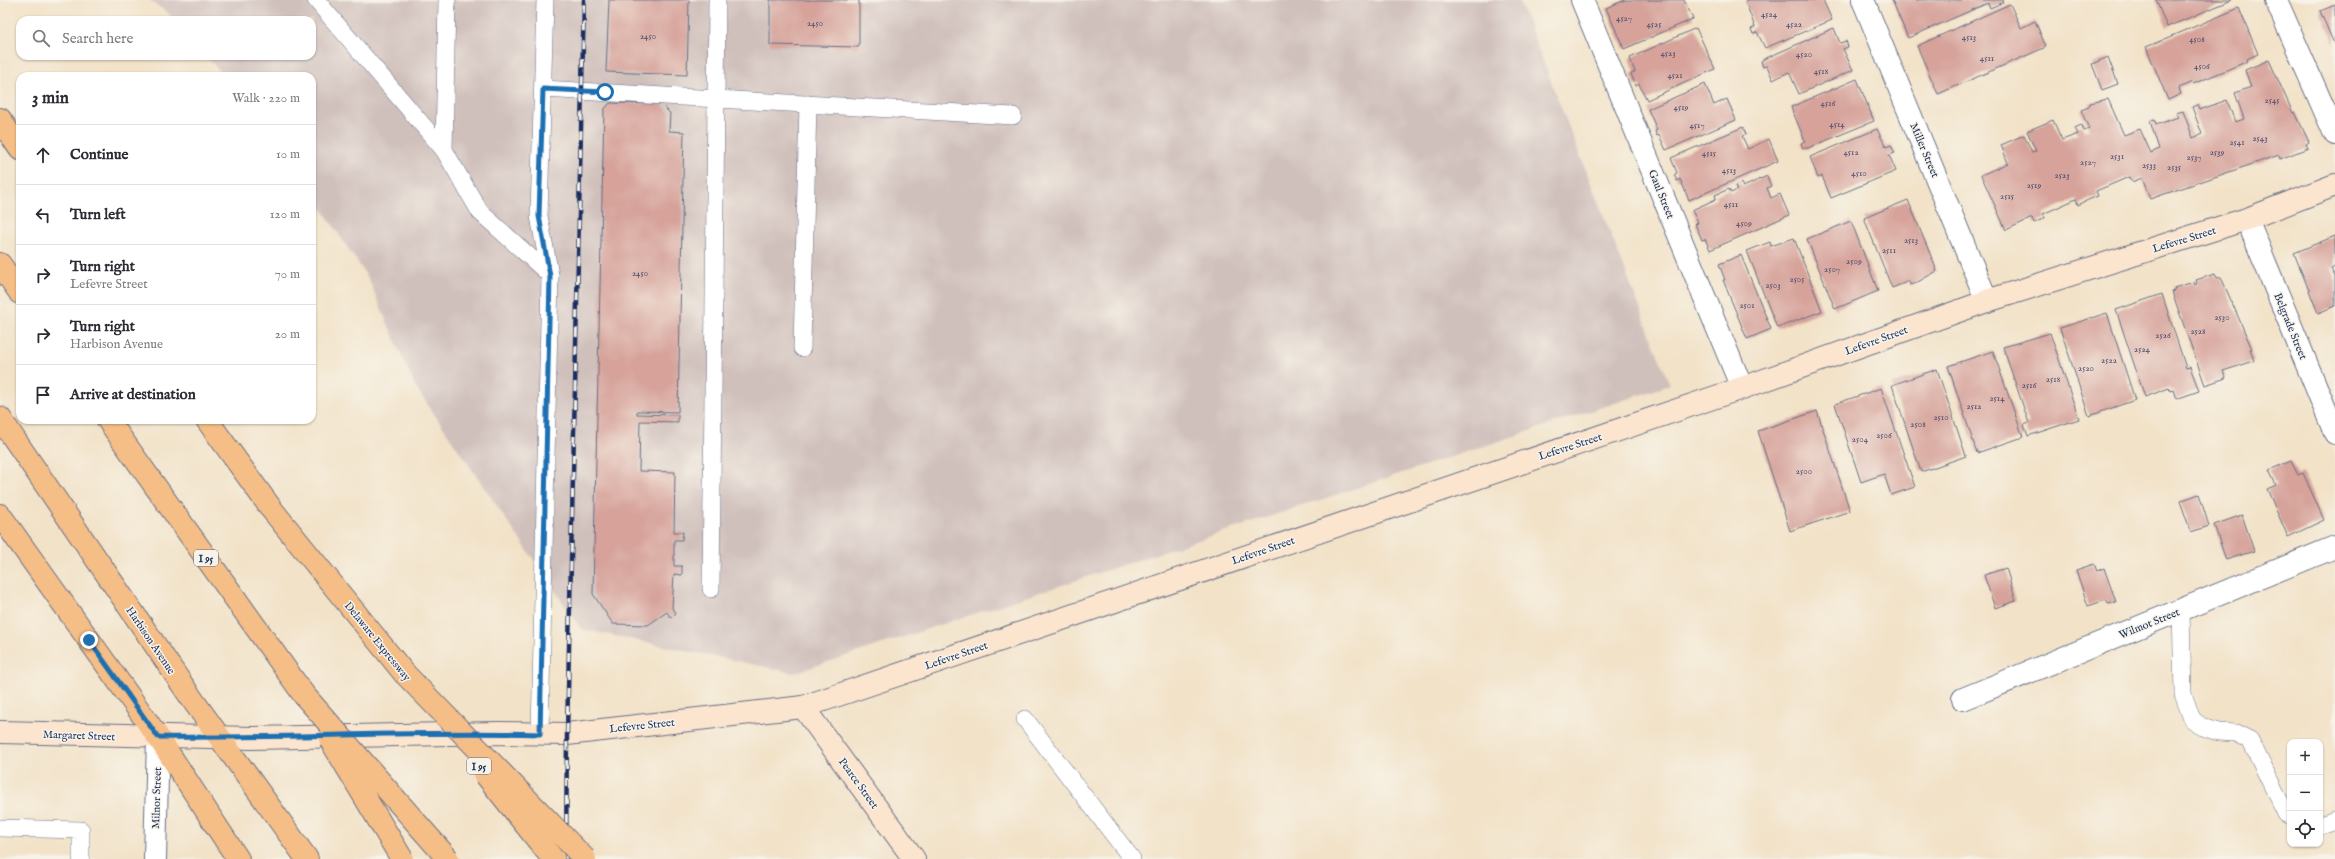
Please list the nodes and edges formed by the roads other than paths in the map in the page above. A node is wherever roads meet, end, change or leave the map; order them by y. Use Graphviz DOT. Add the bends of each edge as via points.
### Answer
graph roads {
  1 [pos="316,0"];
  2 [pos="447,0"];
  3 [pos="545,0"];
  4 [pos="716,0"];
  5 [pos="1582,0"];
  6 [pos="1863,0"];
  7 [pos="2276,0"];
  8 [pos="543,89"];
  9 [pos="716,99"];
  10 [pos="808,104"];
  11 [pos="1013,116"];
  12 [pos="0,119"];
  13 [pos="2335,134"];
  14 [pos="16,143"];
  15 [pos="444,150"];
  16 [pos="2335,186"];
  17 [pos="2247,219"];
  18 [pos="0,264"];
  19 [pos="550,276"];
  20 [pos="16,287"];
  21 [pos="1988,301"];
  22 [pos="802,348"];
  23 [pos="1742,388"];
  24 [pos="0,418"];
  25 [pos="111,424"];
  26 [pos="210,424"];
  27 [pos="2335,433"];
  28 [pos="0,515"];
  29 [pos="2335,548"];
  30 [pos="711,589"];
  31 [pos="2181,610"];
  32 [pos="404,673"];
  33 [pos="304,695"];
  34 [pos="1963,699"];
  35 [pos="804,707"];
  36 [pos="1025,718"];
  37 [pos="0,732"];
  38 [pos="540,734"];
  39 [pos="158,737"];
  40 [pos="220,738"];
  41 [pos="2287,814"];
  42 [pos="2335,820"];
  43 [pos="2323,824"];
  44 [pos="0,828"];
  45 [pos="81,859"];
  46 [pos="154,859"];
  47 [pos="238,859"];
  48 [pos="307,859"];
  49 [pos="402,859"];
  50 [pos="448,859"];
  51 [pos="553,859"];
  52 [pos="586,859"];
  53 [pos="914,859"];
  54 [pos="1132,859"];
  1 -- 15 [label="lane"];
  2 -- 15 [label="lane"];
  3 -- 8 [label="lane"];
  4 -- 9 [label="lane"];
  5 -- 23 [label="street, Gaul Street"];
  6 -- 21 [label="street, Miller Street"];
  7 -- 13 [label="street"];
  8 -- 9 [label="lane"];
  8 -- 19 [label="lane" via="539,216"];
  9 -- 10 [label="lane"];
  9 -- 30 [label="lane"];
  10 -- 11 [label="lane"];
  10 -- 22 [label="lane"];
  12 -- 14 [label="main road"];
  15 -- 19 [label="lane" via="480,212"];
  16 -- 17 [label="street, Lefevre Street"];
  17 -- 21 [label="street, Lefevre Street"];
  17 -- 27 [label="street, Belgrade Street"];
  18 -- 20 [label="main road"];
  19 -- 38 [label="lane"];
  21 -- 23 [label="street, Lefevre Street"];
  23 -- 35 [label="street, Lefevre Street"];
  24 -- 40 [label="main road, Harbison Avenue"];
  25 -- 33 [label="main road, I 95"];
  26 -- 32 [label="main road, Delaware Expressway / I 95" via="273,511"];
  28 -- 39 [label="main road"];
  29 -- 31 [label="street, Wilmot Street"];
  31 -- 34 [label="street, Wilmot Street"];
  31 -- 41 [label="lane" via="2183,694 2192,719 2202,727 2236,733 2250,740"];
  32 -- 51 [label="main road, Delaware Expressway / I 95, bridge"];
  32 -- 52 [label="main road, bridge"];
  33 -- 49 [label="main road, bridge"];
  33 -- 50 [label="main road, I 95, bridge"];
  35 -- 38 [label="street, Lefevre Street" via="567,734"];
  35 -- 53 [label="street, Pearce Street"];
  36 -- 54 [label="lane"];
  37 -- 39 [label="street, Margaret Street"];
  38 -- 40 [label="street, Lefevre Street"];
  39 -- 40 [label="street, Lefevre Street"];
  39 -- 46 [label="street, Milnor Street"];
  39 -- 47 [label="main road"];
  40 -- 48 [label="main road, Harbison Avenue"];
  42 -- 43 [label="lane"];
  44 -- 45 [label="lane" via="81,830"];
}
